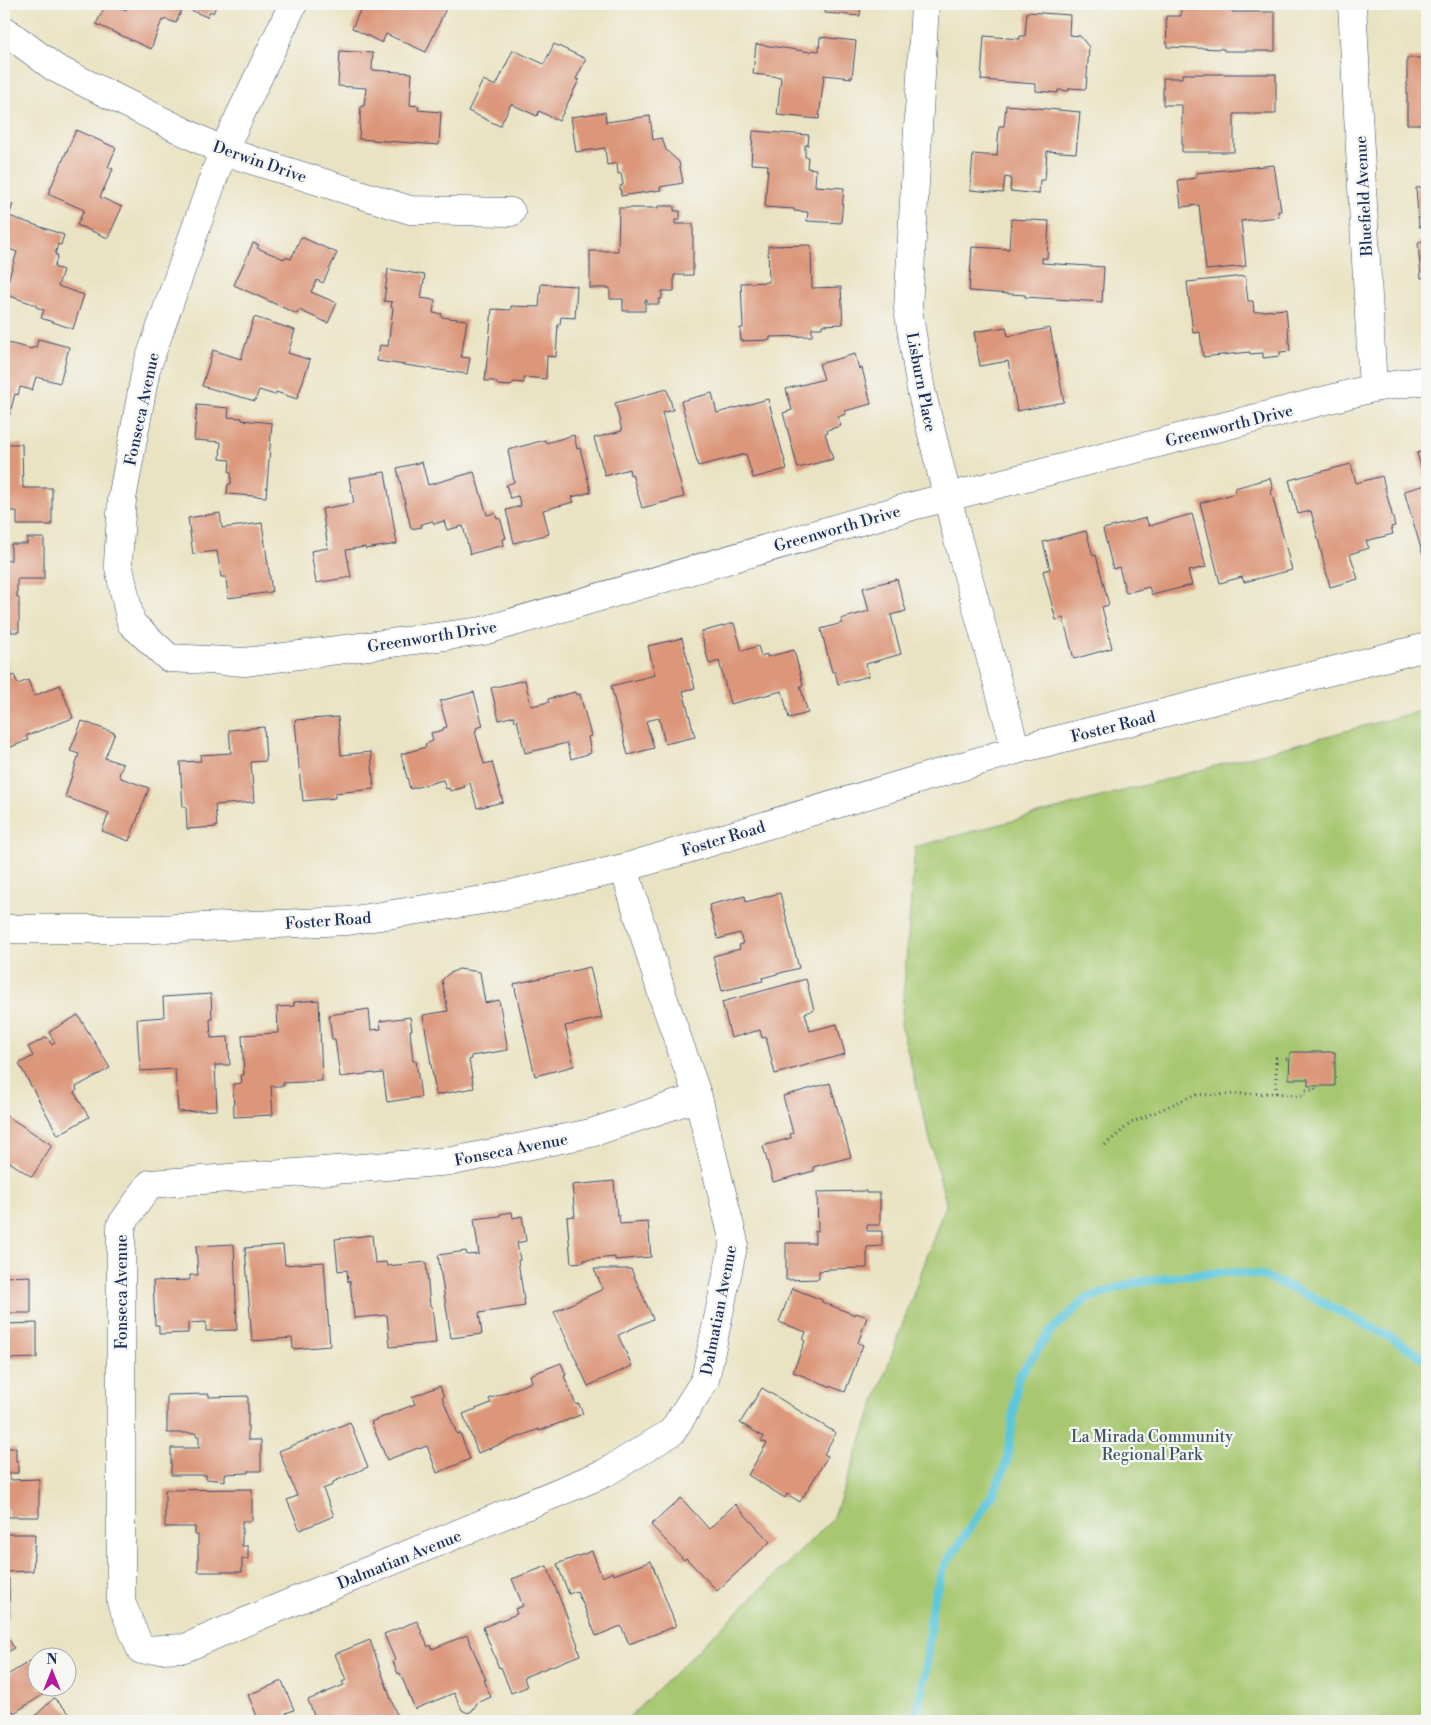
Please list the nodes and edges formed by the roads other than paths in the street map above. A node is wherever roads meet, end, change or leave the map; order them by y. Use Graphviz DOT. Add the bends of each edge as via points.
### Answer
graph roads {
  1 [pos="293,4"];
  2 [pos="924,4"];
  3 [pos="1352,4"];
  4 [pos="4,30"];
  5 [pos="222,151"];
  6 [pos="512,212"];
  7 [pos="1427,380"];
  8 [pos="1373,388"];
  9 [pos="948,497"];
  10 [pos="1427,648"];
  11 [pos="245,662"];
  12 [pos="1016,750"];
  13 [pos="624,868"];
  14 [pos="4,929"];
  15 [pos="698,1098"];
  16 [pos="266,1613"];
  1 -- 5 [label="street, Fonseca Avenue"];
  2 -- 9 [label="street, Lisburn Place" via="908,309 920,390"];
  3 -- 8 [label="street, Bluefield Avenue"];
  4 -- 5 [label="street, Derwin Drive" via="56,68"];
  5 -- 6 [label="street, Derwin Drive" via="410,210"];
  5 -- 11 [label="street, Fonseca Avenue" via="146,369 122,499 118,563 131,623 169,658"];
  7 -- 8 [label="street, Greenworth Drive"];
  8 -- 9 [label="street, Greenworth Drive"];
  9 -- 11 [label="street, Greenworth Drive" via="483,631"];
  9 -- 12 [label="street, Lisburn Place"];
  10 -- 12 [label="street, Foster Road"];
  12 -- 13 [label="street, Foster Road"];
  13 -- 14 [label="street, Foster Road" via="489,899 348,921 155,929"];
  13 -- 15 [label="street, Dalmatian Avenue" via="663,998"];
  15 -- 16 [label="street, Dalmatian Avenue" via="734,1242 705,1380 672,1432 605,1473"];
  15 -- 16 [label="street, Fonseca Avenue" via="591,1133 453,1161 150,1184 122,1225 122,1602 141,1650 185,1648"];
}
